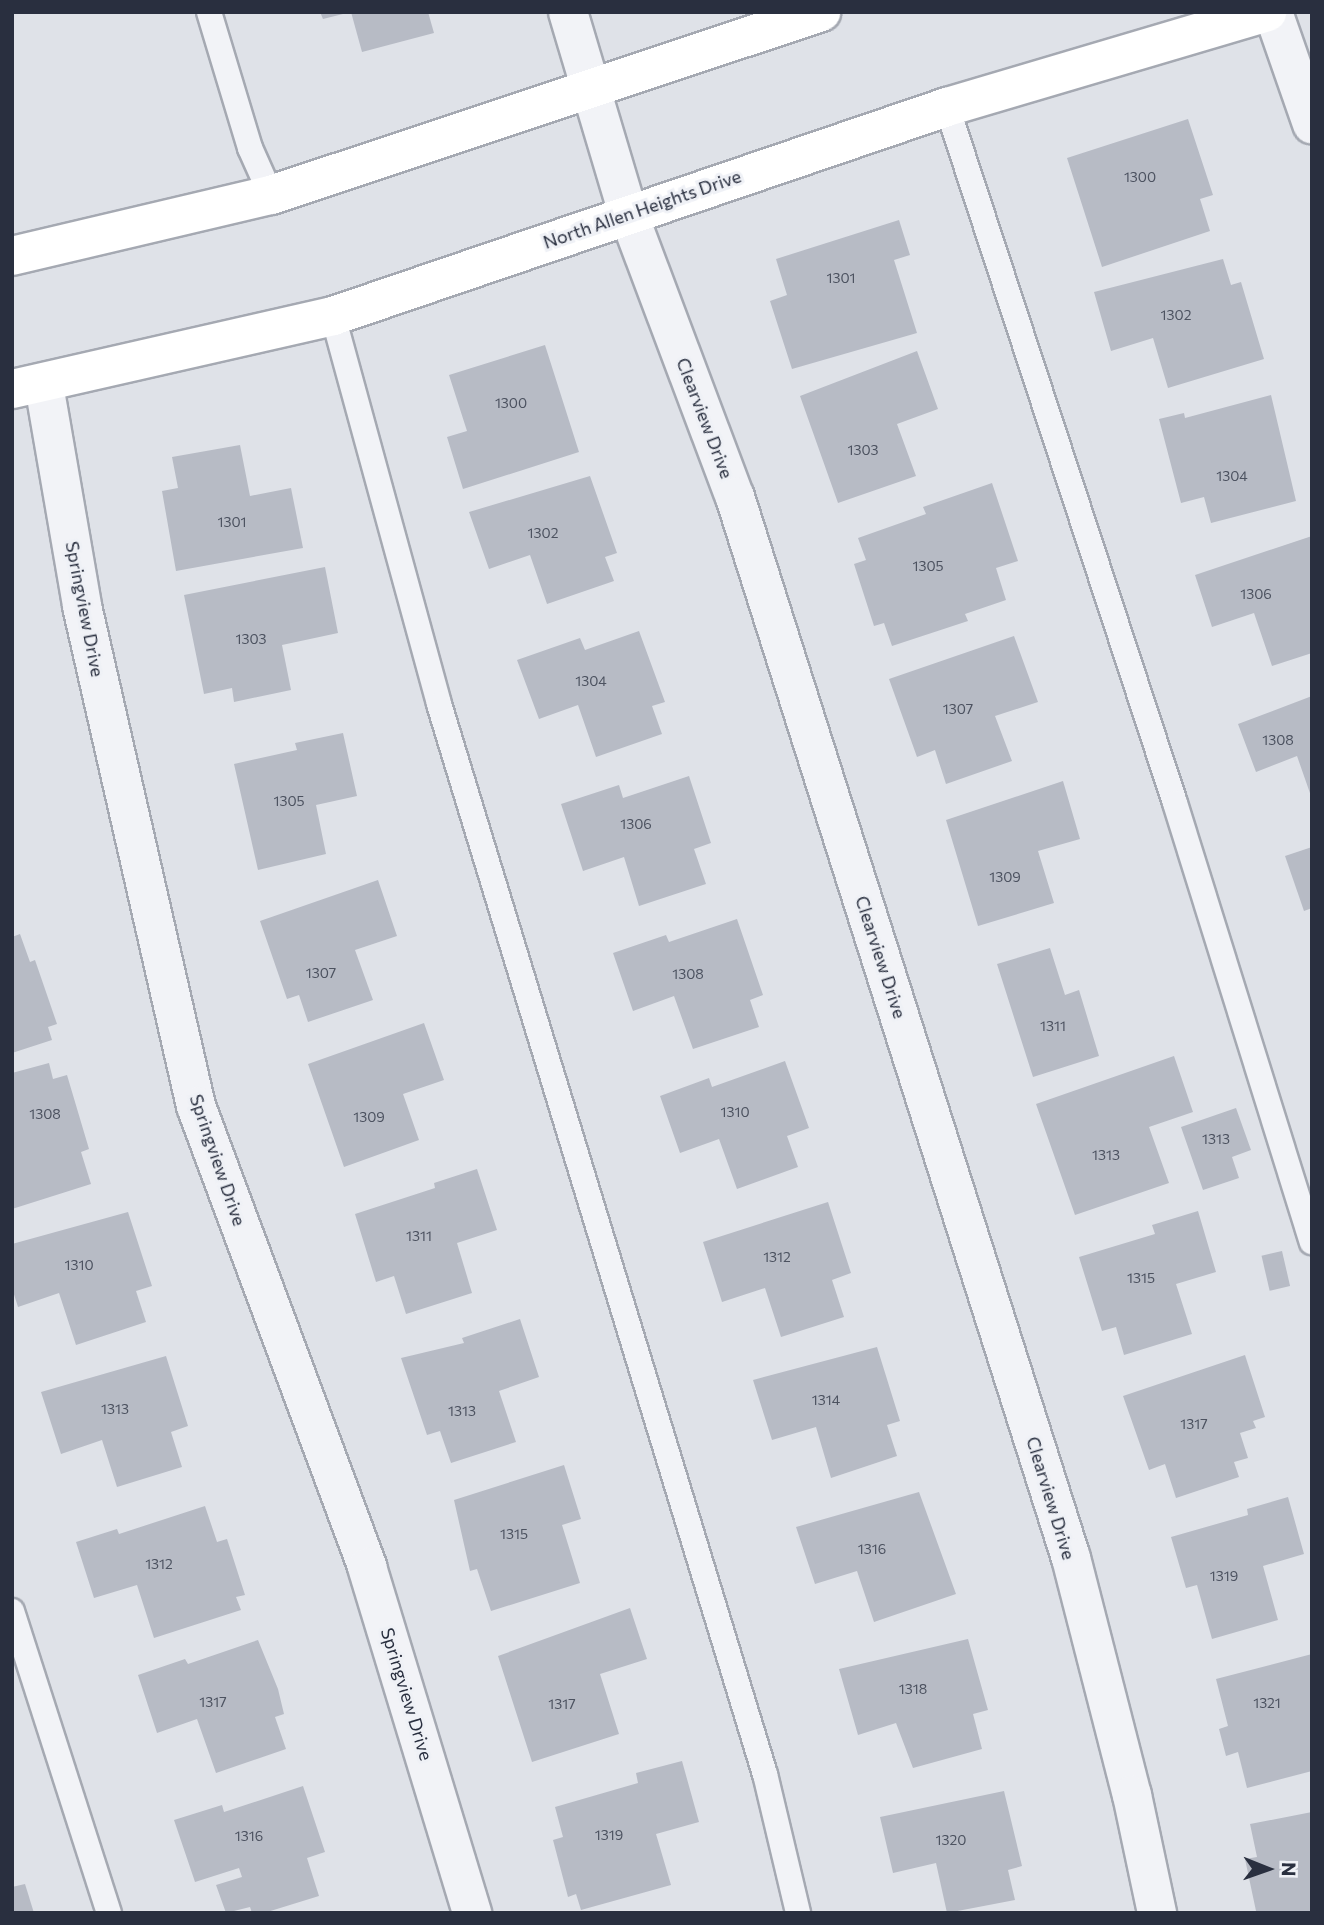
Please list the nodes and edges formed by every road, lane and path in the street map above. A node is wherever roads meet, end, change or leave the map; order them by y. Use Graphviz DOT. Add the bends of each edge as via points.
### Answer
graph roads {
  1 [pos="209,12"];
  2 [pos="568,12"];
  3 [pos="821,12"];
  4 [pos="1267,12"];
  5 [pos="1273,12"];
  6 [pos="591,88"];
  7 [pos="947,107"];
  8 [pos="1312,124"];
  9 [pos="271,195"];
  10 [pos="628,213"];
  11 [pos="12,256"];
  12 [pos="333,316"];
  13 [pos="28,387"];
  14 [pos="1312,1242"];
  15 [pos="12,1611"];
  16 [pos="109,1913"];
  17 [pos="472,1913"];
  18 [pos="798,1913"];
  19 [pos="1157,1913"];
  1 -- 9 [label="lane" via="250,148"];
  2 -- 6 [label="street, Clearview Drive"];
  3 -- 6 [label="main road"];
  4 -- 7 [label="main road, North Allen Heights Drive"];
  5 -- 8 [label="street"];
  6 -- 9 [label="main road"];
  6 -- 10 [label="street, Clearview Drive"];
  7 -- 10 [label="main road, North Allen Heights Drive"];
  7 -- 14 [label="lane" via="1171,790"];
  9 -- 11 [label="main road"];
  10 -- 12 [label="main road, North Allen Heights Drive"];
  10 -- 19 [label="street, Clearview Drive" via="735,497 1071,1558"];
  12 -- 13 [label="main road, North Allen Heights Drive"];
  12 -- 18 [label="lane" via="439,705 765,1774"];
  13 -- 17 [label="street, Springview Drive" via="197,1106 367,1567"];
  15 -- 16 [label="lane"];
}
